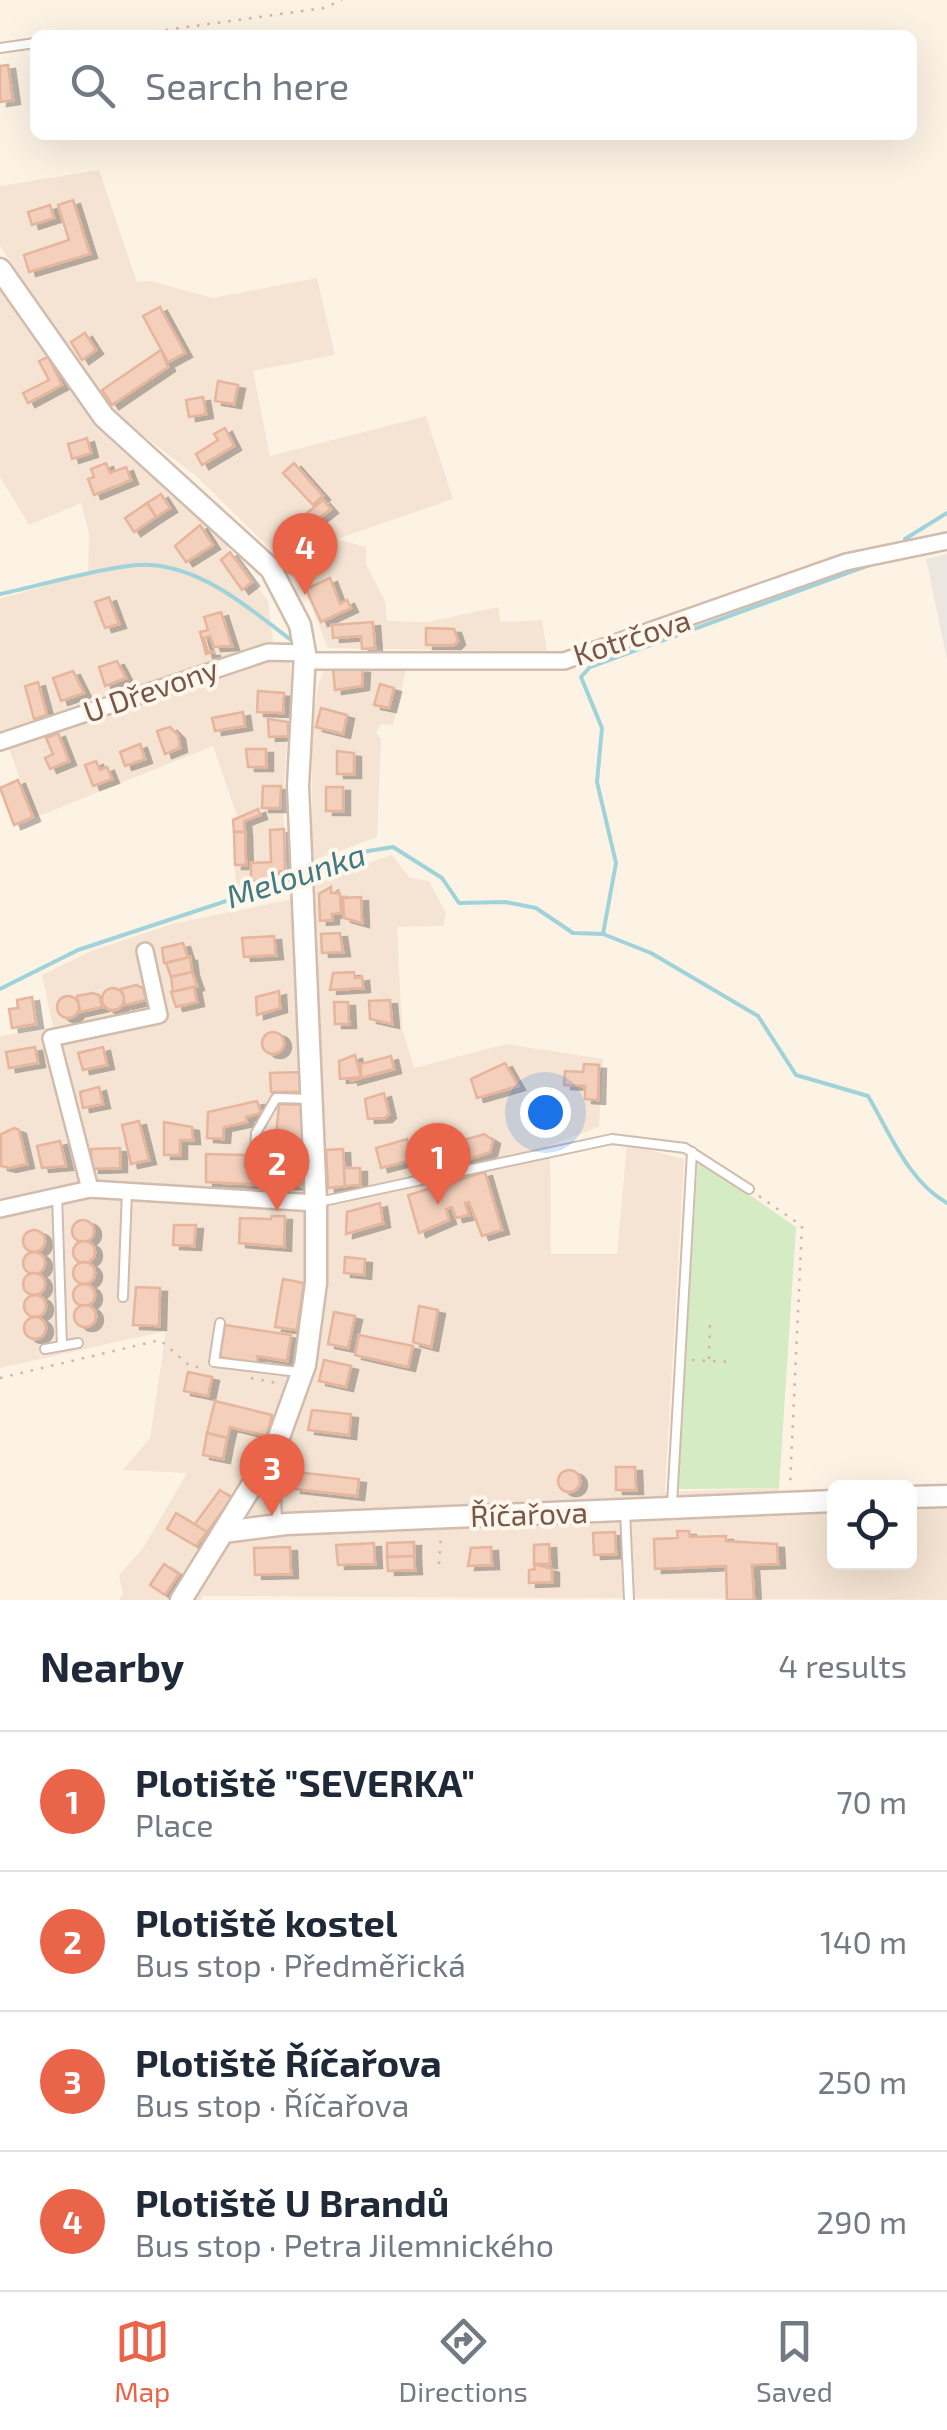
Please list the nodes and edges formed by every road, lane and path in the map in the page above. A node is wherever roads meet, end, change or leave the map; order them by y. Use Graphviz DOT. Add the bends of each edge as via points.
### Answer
graph roads {
  1 [pos="342,0"];
  2 [pos="166,30"];
  3 [pos="30,44"];
  4 [pos="0,48"];
  5 [pos="0,269"];
  6 [pos="947,541"];
  7 [pos="305,657"];
  8 [pos="0,742"];
  9 [pos="145,951"];
  10 [pos="311,1098"];
  11 [pos="692,1152"];
  12 [pos="255,1154"];
  13 [pos="90,1189"];
  14 [pos="749,1190"];
  15 [pos="127,1191"];
  16 [pos="57,1194"];
  17 [pos="316,1203"];
  18 [pos="0,1208"];
  19 [pos="123,1297"];
  20 [pos="710,1321"];
  21 [pos="220,1323"];
  22 [pos="78,1343"];
  23 [pos="62,1346"];
  24 [pos="45,1349"];
  25 [pos="680,1360"];
  26 [pos="709,1361"];
  27 [pos="732,1362"];
  28 [pos="208,1369"];
  29 [pos="244,1376"];
  30 [pos="0,1378"];
  31 [pos="300,1380"];
  32 [pos="275,1448"];
  33 [pos="947,1496"];
  34 [pos="917,1498"];
  35 [pos="827,1501"];
  36 [pos="789,1503"];
  37 [pos="672,1509"];
  38 [pos="625,1511"];
  39 [pos="441,1518"];
  40 [pos="277,1525"];
  41 [pos="223,1532"];
  42 [pos="440,1564"];
  43 [pos="181,1600"];
  44 [pos="629,1600"];
  1 -- 2 [label="path"];
  3 -- 4 [label="lane"];
  5 -- 7 [label="street" via="104,417 270,569 292,605"];
  6 -- 7 [label="street, Kotrčova" via="846,562 564,661"];
  7 -- 8 [label="street, U Dřevony" via="268,652"];
  7 -- 10 [label="street" via="298,786"];
  9 -- 13 [label="street" via="160,1015 51,1038"];
  10 -- 12 [label="lane" via="276,1098 256,1133"];
  10 -- 17 [label="street"];
  11 -- 14 [label="lane"];
  11 -- 17 [label="lane" via="628,1139 585,1141"];
  11 -- 25 [label="lane"];
  13 -- 15 [label="street"];
  13 -- 16 [label="street"];
  14 -- 36 [label="path" via="802,1226"];
  15 -- 17 [label="street"];
  15 -- 19 [label="lane"];
  16 -- 18 [label="street"];
  16 -- 23 [label="lane"];
  17 -- 31 [label="street" via="316,1284"];
  20 -- 26 [label="path"];
  21 -- 31 [label="lane" via="214,1362"];
  22 -- 23 [label="lane"];
  23 -- 24 [label="lane"];
  25 -- 26 [label="path"];
  25 -- 37 [label="lane"];
  26 -- 27 [label="path"];
  28 -- 30 [label="path" via="190,1366 160,1340"];
  29 -- 31 [label="path"];
  31 -- 32 [label="street"];
  32 -- 40 [label="lane"];
  32 -- 41 [label="street"];
  33 -- 34 [label="street"];
  35 -- 36 [label="street, Říčařova"];
  36 -- 37 [label="street, Říčařova"];
  37 -- 38 [label="street, Říčařova"];
  38 -- 39 [label="street, Říčařova"];
  38 -- 44 [label="lane"];
  39 -- 40 [label="street, Říčařova"];
  39 -- 42 [label="path"];
  40 -- 41 [label="street, Říčařova"];
  41 -- 43 [label="street"];
}
